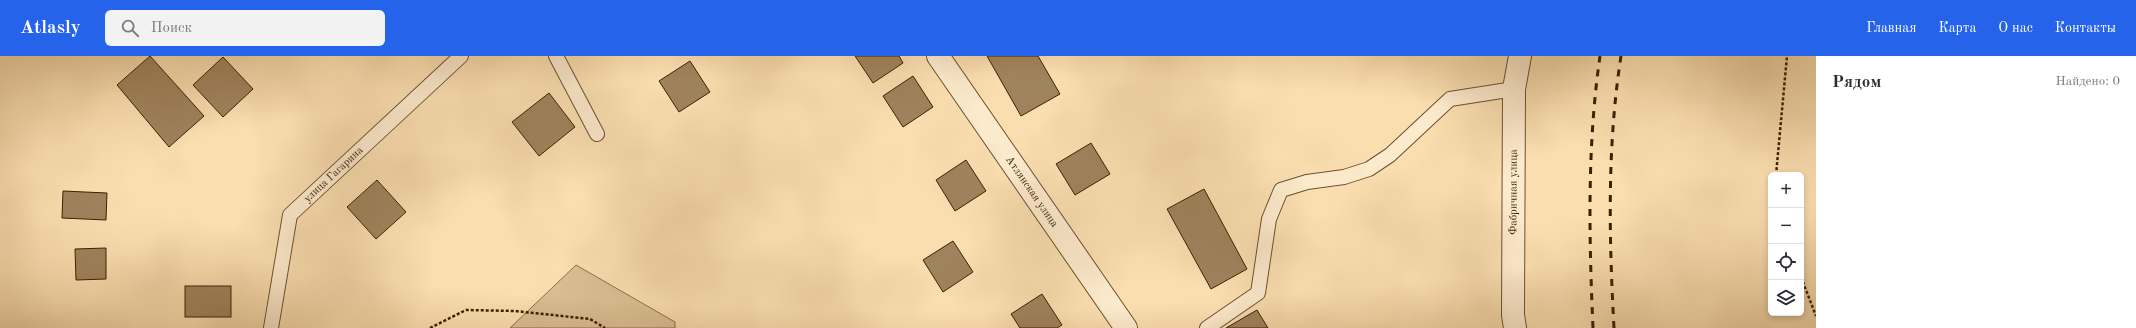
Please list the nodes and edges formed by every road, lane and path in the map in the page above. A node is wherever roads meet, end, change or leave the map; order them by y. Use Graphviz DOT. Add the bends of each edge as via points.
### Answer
graph roads {
  1 [pos="462,56"];
  2 [pos="556,56"];
  3 [pos="938,56"];
  4 [pos="1520,56"];
  5 [pos="1787,56"];
  6 [pos="1514,89"];
  7 [pos="597,134"];
  8 [pos="1776,172"];
  9 [pos="1802,280"];
  10 [pos="1816,316"];
  11 [pos="271,328"];
  12 [pos="430,328"];
  13 [pos="605,328"];
  14 [pos="1126,328"];
  15 [pos="1206,328"];
  16 [pos="1515,328"];
  1 -- 11 [label="lane, улица Гагарина" via="290,215"];
  2 -- 7 [label="lane"];
  3 -- 14 [label="street, Атлянская улица"];
  4 -- 6 [label="street, Фабричная улица"];
  5 -- 8 [label="path"];
  6 -- 15 [label="lane" via="1450,100 1390,155 1369,169 1281,190 1269,219 1258,293"];
  6 -- 16 [label="street, Фабричная улица"];
  9 -- 10 [label="path"];
  12 -- 13 [label="path" via="466,310 515,311 590,319"];
}
